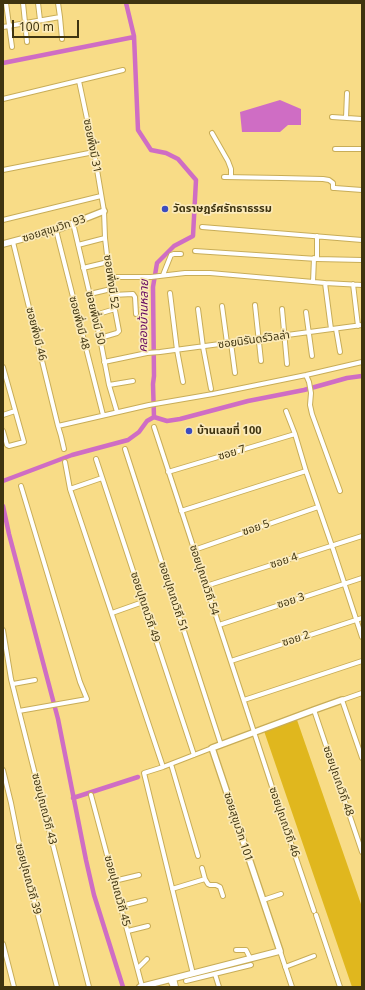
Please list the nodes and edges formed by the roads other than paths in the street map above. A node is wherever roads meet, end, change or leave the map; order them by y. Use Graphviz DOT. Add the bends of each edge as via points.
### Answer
graph roads {
  1 [pos="6,3"];
  2 [pos="23,3"];
  3 [pos="38,3"];
  4 [pos="58,3"];
  5 [pos="60,17"];
  6 [pos="40,20"];
  7 [pos="25,24"];
  8 [pos="9,26"];
  9 [pos="3,27"];
  10 [pos="62,39"];
  11 [pos="27,42"];
  12 [pos="12,47"];
  13 [pos="123,70"];
  14 [pos="79,81"];
  15 [pos="348,93"];
  16 [pos="3,100"];
  17 [pos="332,117"];
  18 [pos="346,118"];
  19 [pos="362,119"];
  20 [pos="212,133"];
  21 [pos="335,149"];
  22 [pos="362,149"];
  23 [pos="94,152"];
  24 [pos="3,170"];
  25 [pos="224,177"];
  26 [pos="231,177"];
  27 [pos="362,190"];
  28 [pos="101,196"];
  29 [pos="104,211"];
  30 [pos="3,220"];
  31 [pos="73,223"];
  32 [pos="202,227"];
  33 [pos="56,230"];
  34 [pos="318,236"];
  35 [pos="105,238"];
  36 [pos="362,240"];
  37 [pos="13,242"];
  38 [pos="3,244"];
  39 [pos="78,245"];
  40 [pos="195,251"];
  41 [pos="181,254"];
  42 [pos="316,258"];
  43 [pos="362,260"];
  44 [pos="108,262"];
  45 [pos="83,268"];
  46 [pos="163,275"];
  47 [pos="110,277"];
  48 [pos="313,282"];
  49 [pos="325,283"];
  50 [pos="353,284"];
  51 [pos="362,284"];
  52 [pos="111,289"];
  53 [pos="170,293"];
  54 [pos="90,294"];
  55 [pos="112,295"];
  56 [pos="255,305"];
  57 [pos="222,306"];
  58 [pos="114,309"];
  59 [pos="198,309"];
  60 [pos="282,309"];
  61 [pos="306,312"];
  62 [pos="136,314"];
  63 [pos="94,315"];
  64 [pos="360,325"];
  65 [pos="336,328"];
  66 [pos="331,329"];
  67 [pos="308,332"];
  68 [pos="284,336"];
  69 [pos="100,338"];
  70 [pos="259,339"];
  71 [pos="229,343"];
  72 [pos="203,346"];
  73 [pos="177,350"];
  74 [pos="340,352"];
  75 [pos="312,356"];
  76 [pos="261,361"];
  77 [pos="104,362"];
  78 [pos="362,362"];
  79 [pos="287,364"];
  80 [pos="3,367"];
  81 [pos="235,373"];
  82 [pos="306,375"];
  83 [pos="133,381"];
  84 [pos="183,382"];
  85 [pos="109,385"];
  86 [pos="211,389"];
  87 [pos="15,411"];
  88 [pos="286,411"];
  89 [pos="117,412"];
  90 [pos="3,415"];
  91 [pos="103,416"];
  92 [pos="58,426"];
  93 [pos="154,427"];
  94 [pos="3,431"];
  95 [pos="295,434"];
  96 [pos="64,449"];
  97 [pos="125,449"];
  98 [pos="96,459"];
  99 [pos="65,462"];
  100 [pos="306,471"];
  101 [pos="168,472"];
  102 [pos="102,478"];
  103 [pos="21,486"];
  104 [pos="70,488"];
  105 [pos="340,491"];
  106 [pos="318,507"];
  107 [pos="181,511"];
  108 [pos="362,536"];
  109 [pos="332,546"];
  110 [pos="194,550"];
  111 [pos="362,578"];
  112 [pos="345,583"];
  113 [pos="206,586"];
  114 [pos="143,602"];
  115 [pos="112,613"];
  116 [pos="362,618"];
  117 [pos="356,620"];
  118 [pos="219,625"];
  119 [pos="3,630"];
  120 [pos="362,637"];
  121 [pos="231,661"];
  122 [pos="362,661"];
  123 [pos="35,680"];
  124 [pos="13,684"];
  125 [pos="362,694"];
  126 [pos="244,700"];
  127 [pos="342,700"];
  128 [pos="314,710"];
  129 [pos="19,711"];
  130 [pos="255,733"];
  131 [pos="221,745"];
  132 [pos="212,748"];
  133 [pos="194,755"];
  134 [pos="362,758"];
  135 [pos="171,764"];
  136 [pos="163,767"];
  137 [pos="3,770"];
  138 [pos="91,795"];
  139 [pos="362,852"];
  140 [pos="198,856"];
  141 [pos="202,868"];
  142 [pos="139,875"];
  143 [pos="205,879"];
  144 [pos="114,881"];
  145 [pos="172,889"];
  146 [pos="281,894"];
  147 [pos="223,896"];
  148 [pos="145,900"];
  149 [pos="263,900"];
  150 [pos="121,906"];
  151 [pos="148,926"];
  152 [pos="128,931"];
  153 [pos="3,944"];
  154 [pos="236,950"];
  155 [pos="280,951"];
  156 [pos="314,956"];
  157 [pos="147,959"];
  158 [pos="250,962"];
  159 [pos="285,967"];
  160 [pos="138,968"];
  161 [pos="193,974"];
  162 [pos="215,974"];
  163 [pos="172,979"];
  164 [pos="186,981"];
  165 [pos="145,986"];
  166 [pos="14,987"];
  167 [pos="57,987"];
  168 [pos="89,987"];
  169 [pos="173,987"];
  170 [pos="176,987"];
  171 [pos="219,987"];
  172 [pos="292,987"];
  173 [pos="340,987"];
  1 -- 8 [label="street"];
  2 -- 7 [label="street"];
  3 -- 6 [label="street"];
  4 -- 5 [label="street"];
  5 -- 6 [label="street"];
  5 -- 10 [label="street"];
  6 -- 7 [label="street"];
  7 -- 8 [label="street"];
  7 -- 11 [label="street"];
  8 -- 9 [label="street"];
  8 -- 12 [label="street"];
  13 -- 14 [label="street"];
  14 -- 16 [label="street"];
  14 -- 23 [label="street, ซอยพึ่งมี 31"];
  15 -- 18 [label="street"];
  17 -- 18 [label="street"];
  18 -- 19 [label="street"];
  20 -- 26 [label="street" via="228,161"];
  21 -- 22 [label="street"];
  23 -- 24 [label="street"];
  23 -- 28 [label="street, ซอยพึ่งมี 31"];
  25 -- 26 [label="street"];
  26 -- 27 [label="street" via="329,180 333,183 333,188"];
  28 -- 29 [label="street, ซอยพึ่งมี 31"];
  28 -- 30 [label="street"];
  29 -- 31 [label="street, ซอยสุขุมวิท 93"];
  29 -- 35 [label="street, ซอยพึ่งมี 52"];
  31 -- 33 [label="street, ซอยสุขุมวิท 93"];
  31 -- 39 [label="street, ซอยพึ่งมี 50"];
  32 -- 34 [label="street"];
  33 -- 37 [label="street, ซอยสุขุมวิท 93"];
  33 -- 91 [label="street, ซอยพึ่งมี 48"];
  34 -- 36 [label="street"];
  34 -- 42 [label="street"];
  35 -- 39 [label="street"];
  35 -- 44 [label="street, ซอยพึ่งมี 52"];
  37 -- 38 [label="street, ซอยสุขุมวิท 93"];
  37 -- 92 [label="street, ซอยพึ่งมี 46"];
  39 -- 45 [label="street, ซอยพึ่งมี 50"];
  40 -- 42 [label="street"];
  41 -- 46 [label="street" via="171,255"];
  42 -- 43 [label="street"];
  42 -- 48 [label="street"];
  44 -- 45 [label="street"];
  44 -- 47 [label="street, ซอยพึ่งมี 52"];
  45 -- 54 [label="street, ซอยพึ่งมี 50"];
  46 -- 47 [label="street"];
  46 -- 48 [label="street" via="210,273"];
  47 -- 52 [label="street, ซอยพึ่งมี 52"];
  48 -- 49 [label="street"];
  49 -- 50 [label="street"];
  49 -- 66 [label="street"];
  50 -- 51 [label="street"];
  50 -- 64 [label="street"];
  52 -- 54 [label="street"];
  52 -- 55 [label="street, ซอยพึ่งมี 52"];
  53 -- 73 [label="street"];
  54 -- 63 [label="street, ซอยพึ่งมี 50"];
  55 -- 58 [label="street, ซอยพึ่งมี 52"];
  55 -- 62 [label="street" via="133,294"];
  56 -- 70 [label="street"];
  57 -- 71 [label="street"];
  58 -- 63 [label="street"];
  58 -- 69 [label="street, ซอยพึ่งมี 52" via="119,331"];
  59 -- 72 [label="street"];
  60 -- 68 [label="street"];
  61 -- 67 [label="street"];
  63 -- 69 [label="street, ซอยพึ่งมี 50"];
  64 -- 65 [label="street, ซอยนิรันดร์วิลล่า"];
  65 -- 66 [label="street, ซอยนิรันดร์วิลล่า"];
  65 -- 74 [label="street"];
  66 -- 67 [label="street, ซอยนิรันดร์วิลล่า"];
  67 -- 68 [label="street, ซอยนิรันดร์วิลล่า"];
  67 -- 75 [label="street"];
  68 -- 70 [label="street, ซอยนิรันดร์วิลล่า"];
  68 -- 79 [label="street"];
  69 -- 77 [label="street, ซอยพึ่งมี 50"];
  70 -- 71 [label="street, ซอยนิรันดร์วิลล่า"];
  70 -- 76 [label="street"];
  71 -- 72 [label="street, ซอยนิรันดร์วิลล่า"];
  71 -- 81 [label="street"];
  72 -- 73 [label="street, ซอยนิรันดร์วิลล่า"];
  72 -- 86 [label="street"];
  73 -- 77 [label="street, ซอยนิรันดร์วิลล่า"];
  73 -- 84 [label="street"];
  77 -- 85 [label="street, ซอยพึ่งมี 50"];
  78 -- 82 [label="street"];
  80 -- 87 [label="street"];
  82 -- 89 [label="street"];
  82 -- 105 [label="street" via="311,393 312,414"];
  83 -- 85 [label="street"];
  85 -- 89 [label="street, ซอยพึ่งมี 50"];
  87 -- 90 [label="street"];
  87 -- 94 [label="street" via="23,443 7,445"];
  88 -- 95 [label="street"];
  89 -- 91 [label="street"];
  91 -- 92 [label="street"];
  92 -- 96 [label="street, ซอยพึ่งมี 46"];
  93 -- 101 [label="street, ซอยปุณณวิถี 54"];
  95 -- 100 [label="street"];
  95 -- 101 [label="street, ซอย 7"];
  97 -- 131 [label="street, ซอยปุณณวิถี 51"];
  98 -- 102 [label="street, ซอยปุณณวิถี 49"];
  99 -- 104 [label="street"];
  100 -- 106 [label="street"];
  100 -- 107 [label="street"];
  101 -- 107 [label="street, ซอยปุณณวิถี 54"];
  102 -- 104 [label="street"];
  102 -- 114 [label="street, ซอยปุณณวิถี 49"];
  103 -- 129 [label="street" via="87,699"];
  104 -- 115 [label="street"];
  106 -- 109 [label="street"];
  106 -- 110 [label="street, ซอย 5"];
  107 -- 110 [label="street, ซอยปุณณวิถี 54"];
  108 -- 109 [label="street, ซอย 4"];
  109 -- 112 [label="street"];
  109 -- 113 [label="street, ซอย 4"];
  110 -- 113 [label="street, ซอยปุณณวิถี 54"];
  111 -- 112 [label="street, ซอย 3"];
  112 -- 117 [label="street"];
  112 -- 118 [label="street, ซอย 3"];
  113 -- 118 [label="street, ซอยปุณณวิถี 54"];
  114 -- 115 [label="street"];
  114 -- 133 [label="street, ซอยปุณณวิถี 49"];
  115 -- 136 [label="street"];
  116 -- 117 [label="street, ซอย 2"];
  117 -- 120 [label="street"];
  117 -- 121 [label="street, ซอย 2"];
  118 -- 121 [label="street, ซอยปุณณวิถี 54"];
  119 -- 124 [label="street, ซอยปุณณวิถี 43"];
  121 -- 126 [label="street, ซอยปุณณวิถี 54"];
  122 -- 126 [label="street"];
  123 -- 124 [label="street"];
  124 -- 129 [label="street, ซอยปุณณวิถี 43"];
  125 -- 127 [label="street"];
  126 -- 130 [label="street, ซอยปุณณวิถี 54"];
  127 -- 128 [label="street"];
  127 -- 134 [label="street"];
  128 -- 130 [label="street"];
  128 -- 139 [label="street, ซอยปุณณวิถี 48"];
  129 -- 168 [label="street, ซอยปุณณวิถี 43"];
  130 -- 131 [label="street"];
  130 -- 173 [label="street, ซอยปุณณวิถี 46"];
  131 -- 132 [label="street"];
  132 -- 133 [label="street"];
  132 -- 149 [label="street, ซอยสุขุมวิท 101"];
  133 -- 135 [label="street"];
  135 -- 136 [label="street"];
  135 -- 140 [label="street"];
  136 -- 145 [label="street" via="144,773"];
  137 -- 167 [label="street, ซอยปุณณวิถี 39" via="20,848"];
  138 -- 144 [label="street, ซอยปุณณวิถี 45"];
  141 -- 143 [label="street"];
  142 -- 144 [label="street"];
  143 -- 145 [label="street"];
  143 -- 147 [label="street" via="208,884 220,887"];
  144 -- 150 [label="street, ซอยปุณณวิถี 45"];
  145 -- 161 [label="street"];
  146 -- 149 [label="street"];
  148 -- 150 [label="street"];
  149 -- 155 [label="street, ซอยสุขุมวิท 101"];
  150 -- 152 [label="street, ซอยปุณณวิถี 45"];
  151 -- 152 [label="street"];
  152 -- 160 [label="street, ซอยปุณณวิถี 45"];
  153 -- 166 [label="street"];
  154 -- 158 [label="street" via="246,950"];
  155 -- 158 [label="street"];
  155 -- 159 [label="street"];
  156 -- 159 [label="street"];
  157 -- 160 [label="street"];
  158 -- 161 [label="street"];
  158 -- 162 [label="street"];
  159 -- 172 [label="street"];
  160 -- 165 [label="street, ซอยปุณณวิถี 45"];
  161 -- 163 [label="street"];
  162 -- 164 [label="street"];
  162 -- 171 [label="street"];
  163 -- 165 [label="street"];
  163 -- 169 [label="street"];
  163 -- 170 [label="street"];
}
